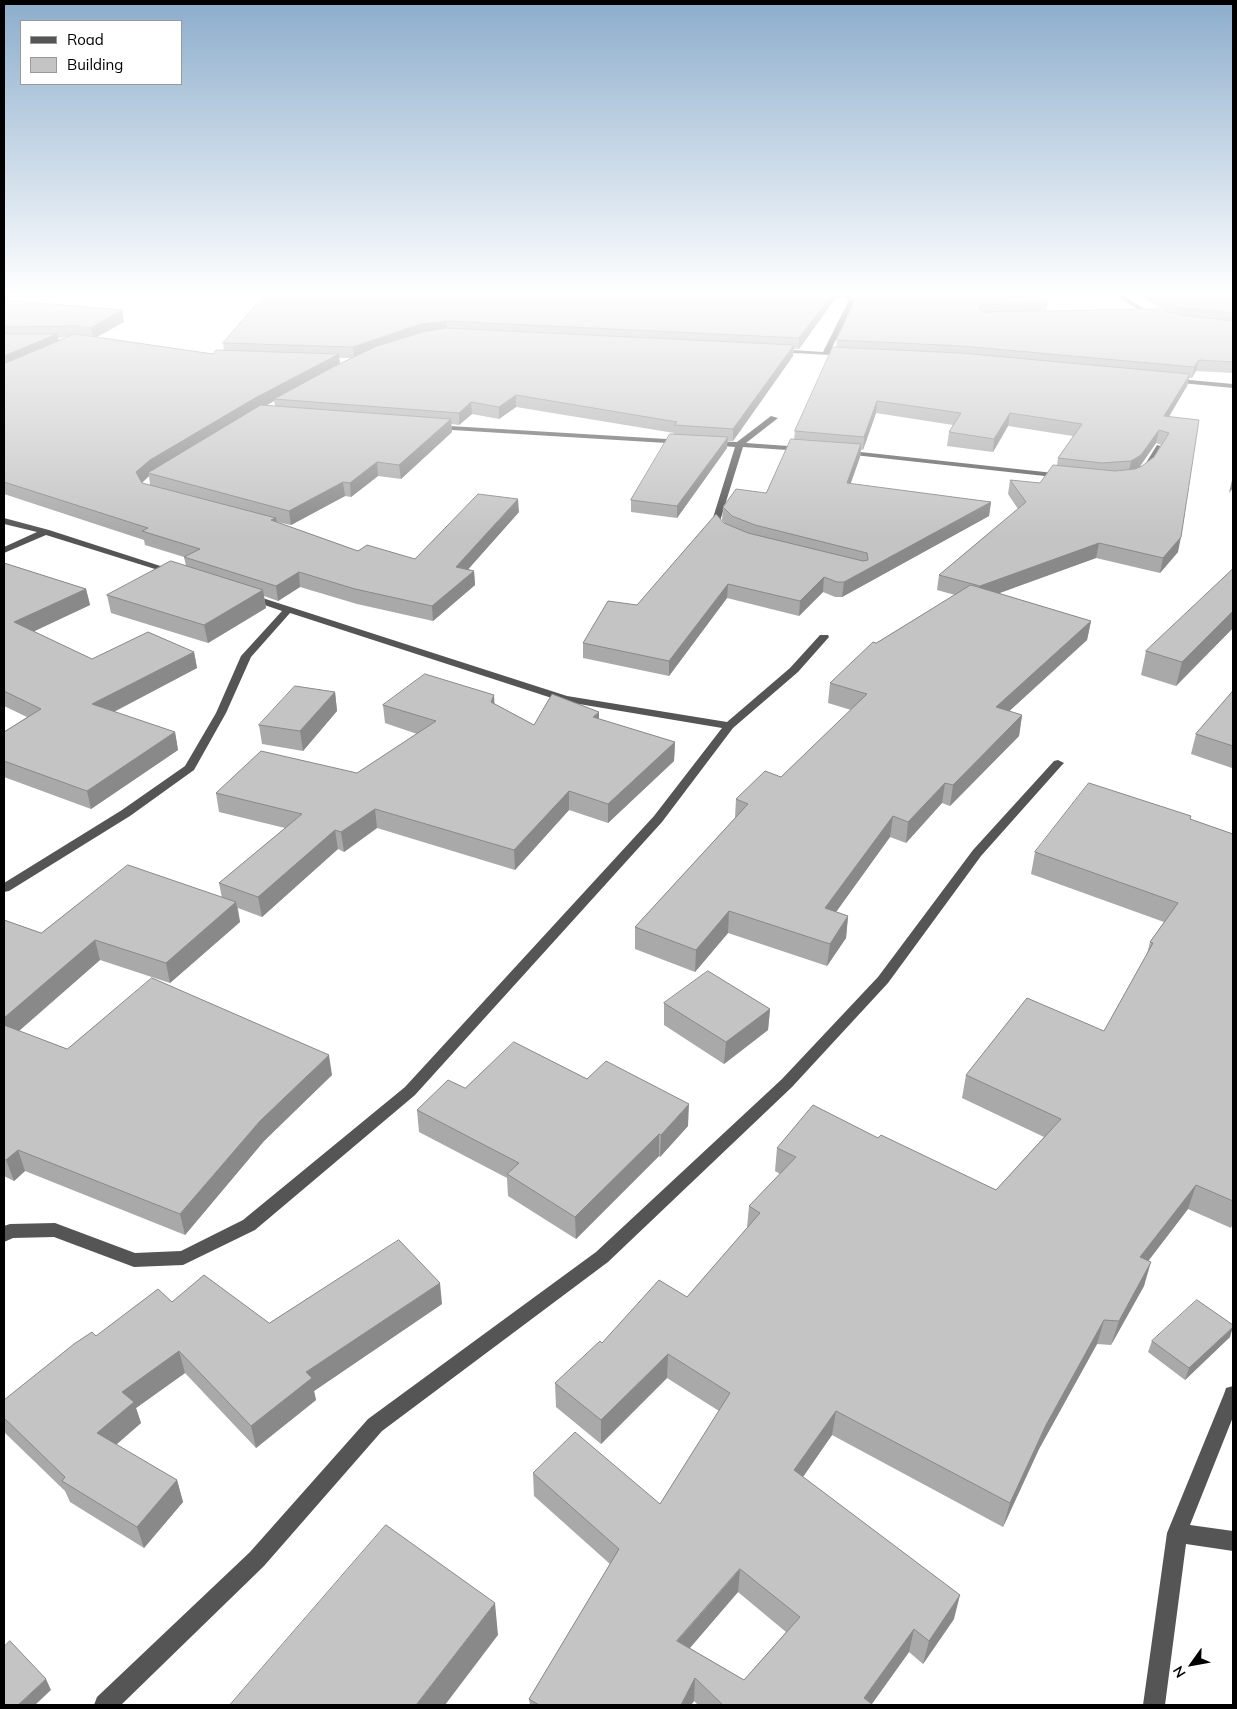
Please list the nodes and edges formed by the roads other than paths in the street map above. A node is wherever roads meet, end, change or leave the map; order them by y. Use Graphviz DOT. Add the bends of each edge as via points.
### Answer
graph roads {
  1 [pos="1165,380"];
  2 [pos="1233,386"];
  3 [pos="774,418"];
  4 [pos="429,427"];
  5 [pos="691,442"];
  6 [pos="701,442"];
  7 [pos="740,444"];
  8 [pos="1160,447"];
  9 [pos="812,449"];
  10 [pos="840,452"];
  11 [pos="1138,476"];
  12 [pos="1070,477"];
  13 [pos="4,521"];
  14 [pos="46,532"];
  15 [pos="735,536"];
  16 [pos="4,550"];
  17 [pos="182,575"];
  18 [pos="236,592"];
  19 [pos="289,609"];
  20 [pos="824,637"];
  21 [pos="729,726"];
  22 [pos="1058,762"];
  23 [pos="4,888"];
  24 [pos="4,1235"];
  25 [pos="1233,1394"];
  26 [pos="1177,1533"];
  27 [pos="1233,1541"];
  28 [pos="105,1705"];
  29 [pos="1154,1705"];
  1 -- 2 [label="street"];
  3 -- 7 [label="street"];
  4 -- 5 [label="street"];
  6 -- 7 [label="street"];
  7 -- 9 [label="street"];
  7 -- 15 [label="street" via="716,521 727,533"];
  8 -- 11 [label="street"];
  10 -- 12 [label="street"];
  13 -- 14 [label="street"];
  14 -- 16 [label="street"];
  14 -- 17 [label="street"];
  18 -- 19 [label="street"];
  19 -- 21 [label="street" via="565,698"];
  19 -- 23 [label="street" via="246,656 221,713 190,768 126,813"];
  20 -- 21 [label="street" via="794,670"];
  21 -- 24 [label="street" via="658,819 410,1091 249,1225 183,1258 134,1260 55,1230"];
  22 -- 28 [label="street" via="977,853 883,980 787,1083 602,1256 375,1425 257,1559"];
  25 -- 26 [label="street"];
  26 -- 27 [label="street"];
  26 -- 29 [label="street"];
}
